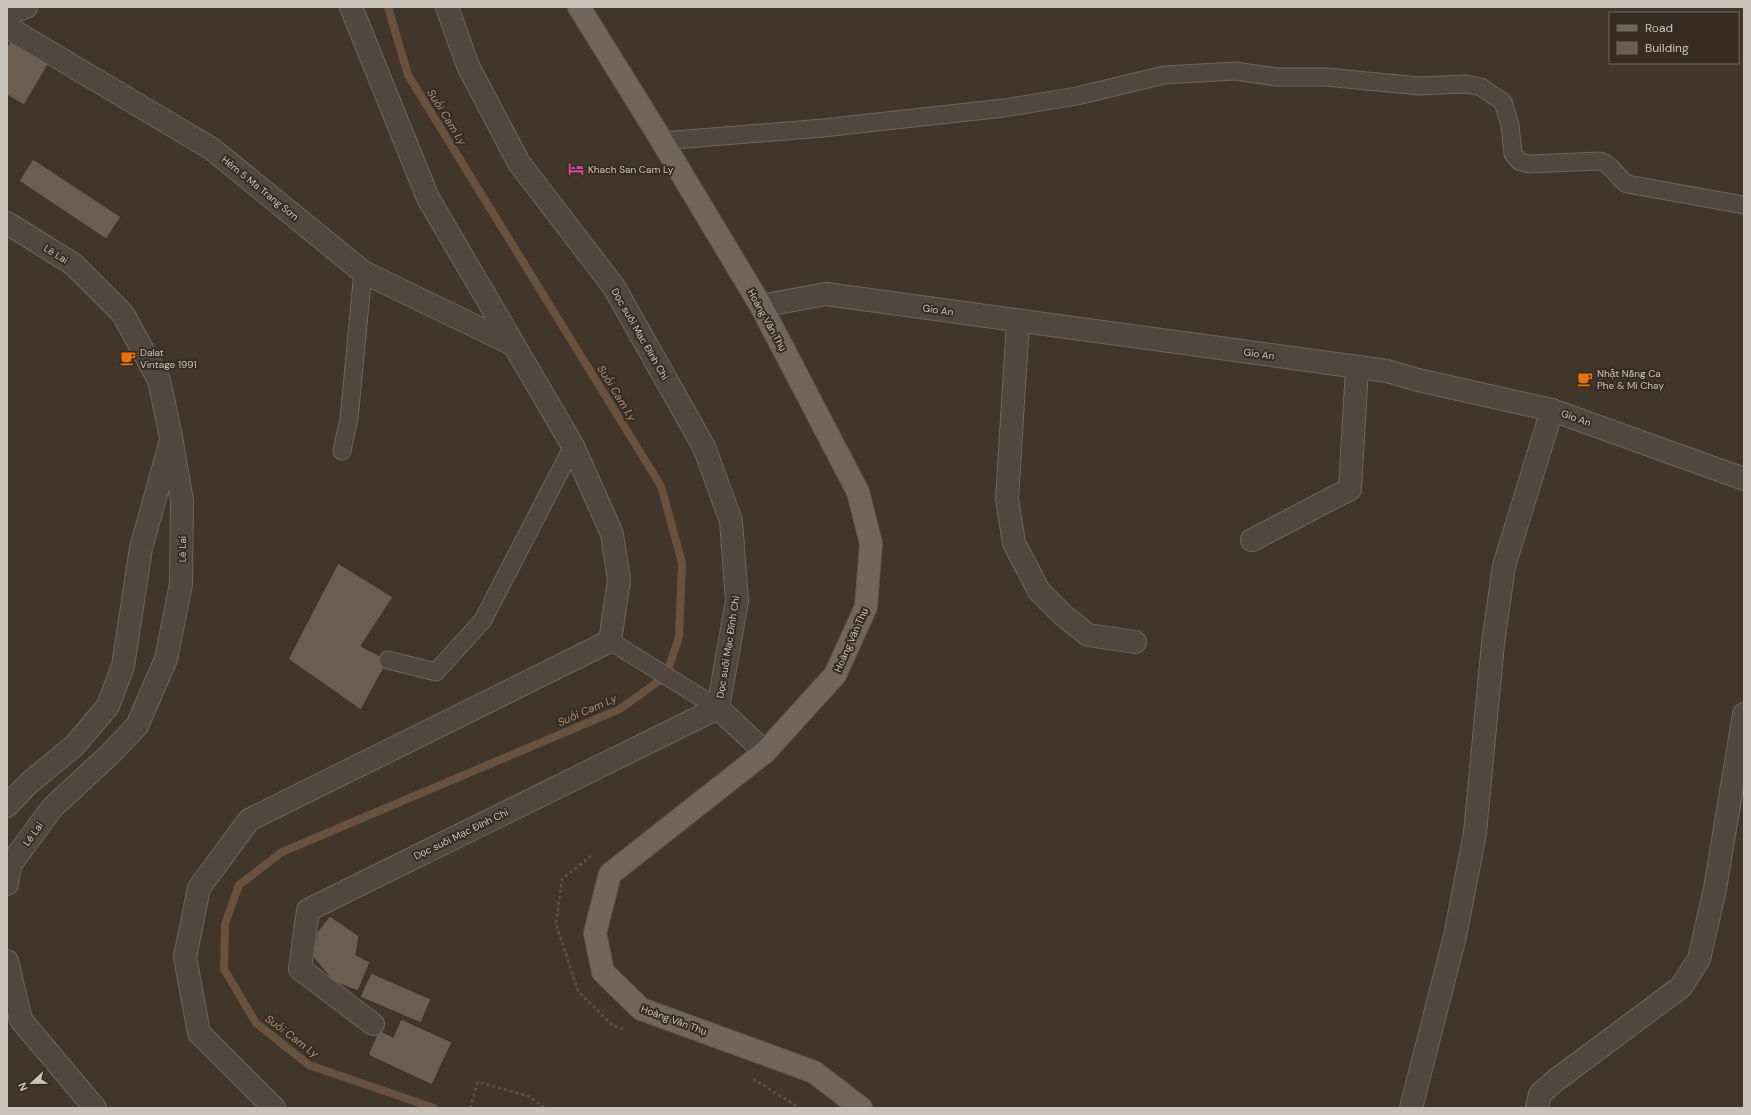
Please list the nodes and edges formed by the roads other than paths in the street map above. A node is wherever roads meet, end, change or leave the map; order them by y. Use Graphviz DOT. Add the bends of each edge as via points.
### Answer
graph roads {
  1 [pos="26,7"];
  2 [pos="351,7"];
  3 [pos="447,7"];
  4 [pos="580,7"];
  5 [pos="7,14"];
  6 [pos="7,27"];
  7 [pos="662,141"];
  8 [pos="1744,205"];
  9 [pos="7,224"];
  10 [pos="363,272"];
  11 [pos="761,306"];
  12 [pos="1018,321"];
  13 [pos="514,345"];
  14 [pos="1357,368"];
  15 [pos="1552,410"];
  16 [pos="171,437"];
  17 [pos="573,446"];
  18 [pos="342,451"];
  19 [pos="1744,479"];
  20 [pos="1252,540"];
  21 [pos="610,641"];
  22 [pos="1135,642"];
  23 [pos="388,660"];
  24 [pos="718,708"];
  25 [pos="1744,714"];
  26 [pos="765,752"];
  27 [pos="7,806"];
  28 [pos="7,884"];
  29 [pos="7,961"];
  30 [pos="373,1024"];
  31 [pos="95,1108"];
  32 [pos="274,1108"];
  33 [pos="861,1108"];
  34 [pos="1411,1108"];
  35 [pos="1538,1108"];
  1 -- 5 [label="street"];
  2 -- 13 [label="street" via="428,198"];
  3 -- 24 [label="street, Dọc suối Mạc Đĩnh Chi" via="468,66 518,163 614,287 704,447 731,521 737,601"];
  4 -- 7 [label="main road, Hoàng Văn Thụ"];
  6 -- 10 [label="street, Hẻm 5 Ma Trang Sơn" via="212,149"];
  7 -- 8 [label="lane" via="823,128 1004,108 1077,96 1164,75 1235,71 1278,77 1326,77 1419,86 1466,84 1481,87 1503,102 1510,125 1513,154 1519,161 1528,164 1600,161 1613,168 1627,184"];
  7 -- 11 [label="main road, Hoàng Văn Thụ"];
  9 -- 16 [label="street, Lê Lai" via="73,264 123,314 159,380"];
  10 -- 13 [label="street, Hẻm 5 Ma Trang Sơn"];
  10 -- 18 [label="lane" via="349,419"];
  11 -- 12 [label="street, Gio An" via="826,294"];
  11 -- 26 [label="main road, Hoàng Văn Thụ" via="858,492 871,543 866,607 835,675"];
  12 -- 14 [label="street, Gio An"];
  12 -- 22 [label="street" via="1007,498 1014,543 1039,590 1063,615 1088,635"];
  13 -- 17 [label="street"];
  14 -- 15 [label="street, Gio An" via="1387,371"];
  14 -- 20 [label="street" via="1350,489"];
  15 -- 19 [label="street, Gio An"];
  15 -- 34 [label="street" via="1504,566 1493,643 1475,833 1455,936"];
  16 -- 27 [label="street" via="142,548 123,666 108,706 75,745 28,784"];
  16 -- 28 [label="street, Lê Lai" via="182,501 181,584 166,660 138,726 52,808 10,865"];
  17 -- 21 [label="street" via="612,534 619,580"];
  17 -- 23 [label="lane" via="483,620 436,672"];
  21 -- 24 [label="lane"];
  21 -- 32 [label="street" via="249,820 199,888 185,957 199,1033"];
  24 -- 26 [label="street"];
  24 -- 30 [label="street, Dọc suối Mạc Đĩnh Chi" via="308,910 300,969"];
  25 -- 35 [label="street" via="1715,889 1699,959 1681,987 1540,1094"];
  26 -- 33 [label="main road, Hoàng Văn Thụ" via="610,874 595,933 603,972 640,1009 814,1072"];
  29 -- 31 [label="street" via="21,1020"];
}
